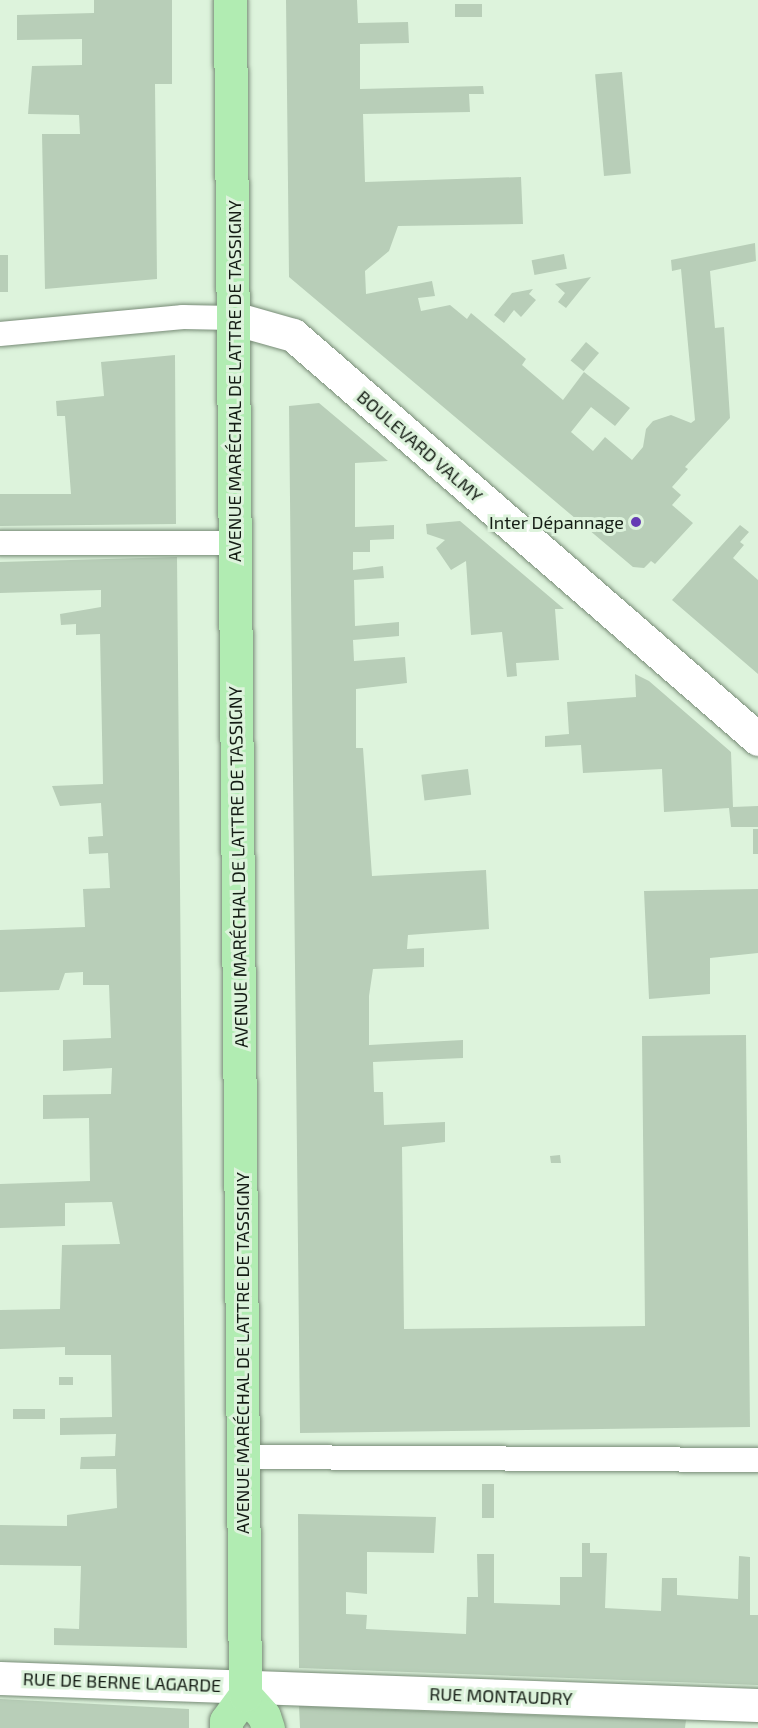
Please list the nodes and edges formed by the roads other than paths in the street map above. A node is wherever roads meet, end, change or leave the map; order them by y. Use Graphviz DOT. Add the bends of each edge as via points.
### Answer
graph roads {
  1 [pos="230,0"];
  2 [pos="233,318"];
  3 [pos="0,334"];
  4 [pos="0,543"];
  5 [pos="235,543"];
  6 [pos="758,738"];
  7 [pos="243,1457"];
  8 [pos="758,1460"];
  9 [pos="0,1678"];
  10 [pos="244,1690"];
  11 [pos="758,1706"];
  12 [pos="226,1728"];
  13 [pos="268,1728"];
  1 -- 2 [label="main road, AVENUE MARÉCHAL DE LATTRE DE TASSIGNY"];
  2 -- 3 [label="lane" via="183,317"];
  2 -- 5 [label="main road, AVENUE MARÉCHAL DE LATTRE DE TASSIGNY"];
  2 -- 6 [label="street, BOULEVARD VALMY" via="293,335"];
  4 -- 5 [label="lane"];
  5 -- 7 [label="main road, AVENUE MARÉCHAL DE LATTRE DE TASSIGNY"];
  7 -- 8 [label="lane"];
  7 -- 10 [label="main road, AVENUE MARÉCHAL DE LATTRE DE TASSIGNY"];
  9 -- 10 [label="street, RUE DE BERNE LAGARDE"];
  10 -- 11 [label="street, RUE MONTAUDRY"];
  10 -- 12 [label="main road"];
  10 -- 13 [label="main road" via="264,1716"];
}
